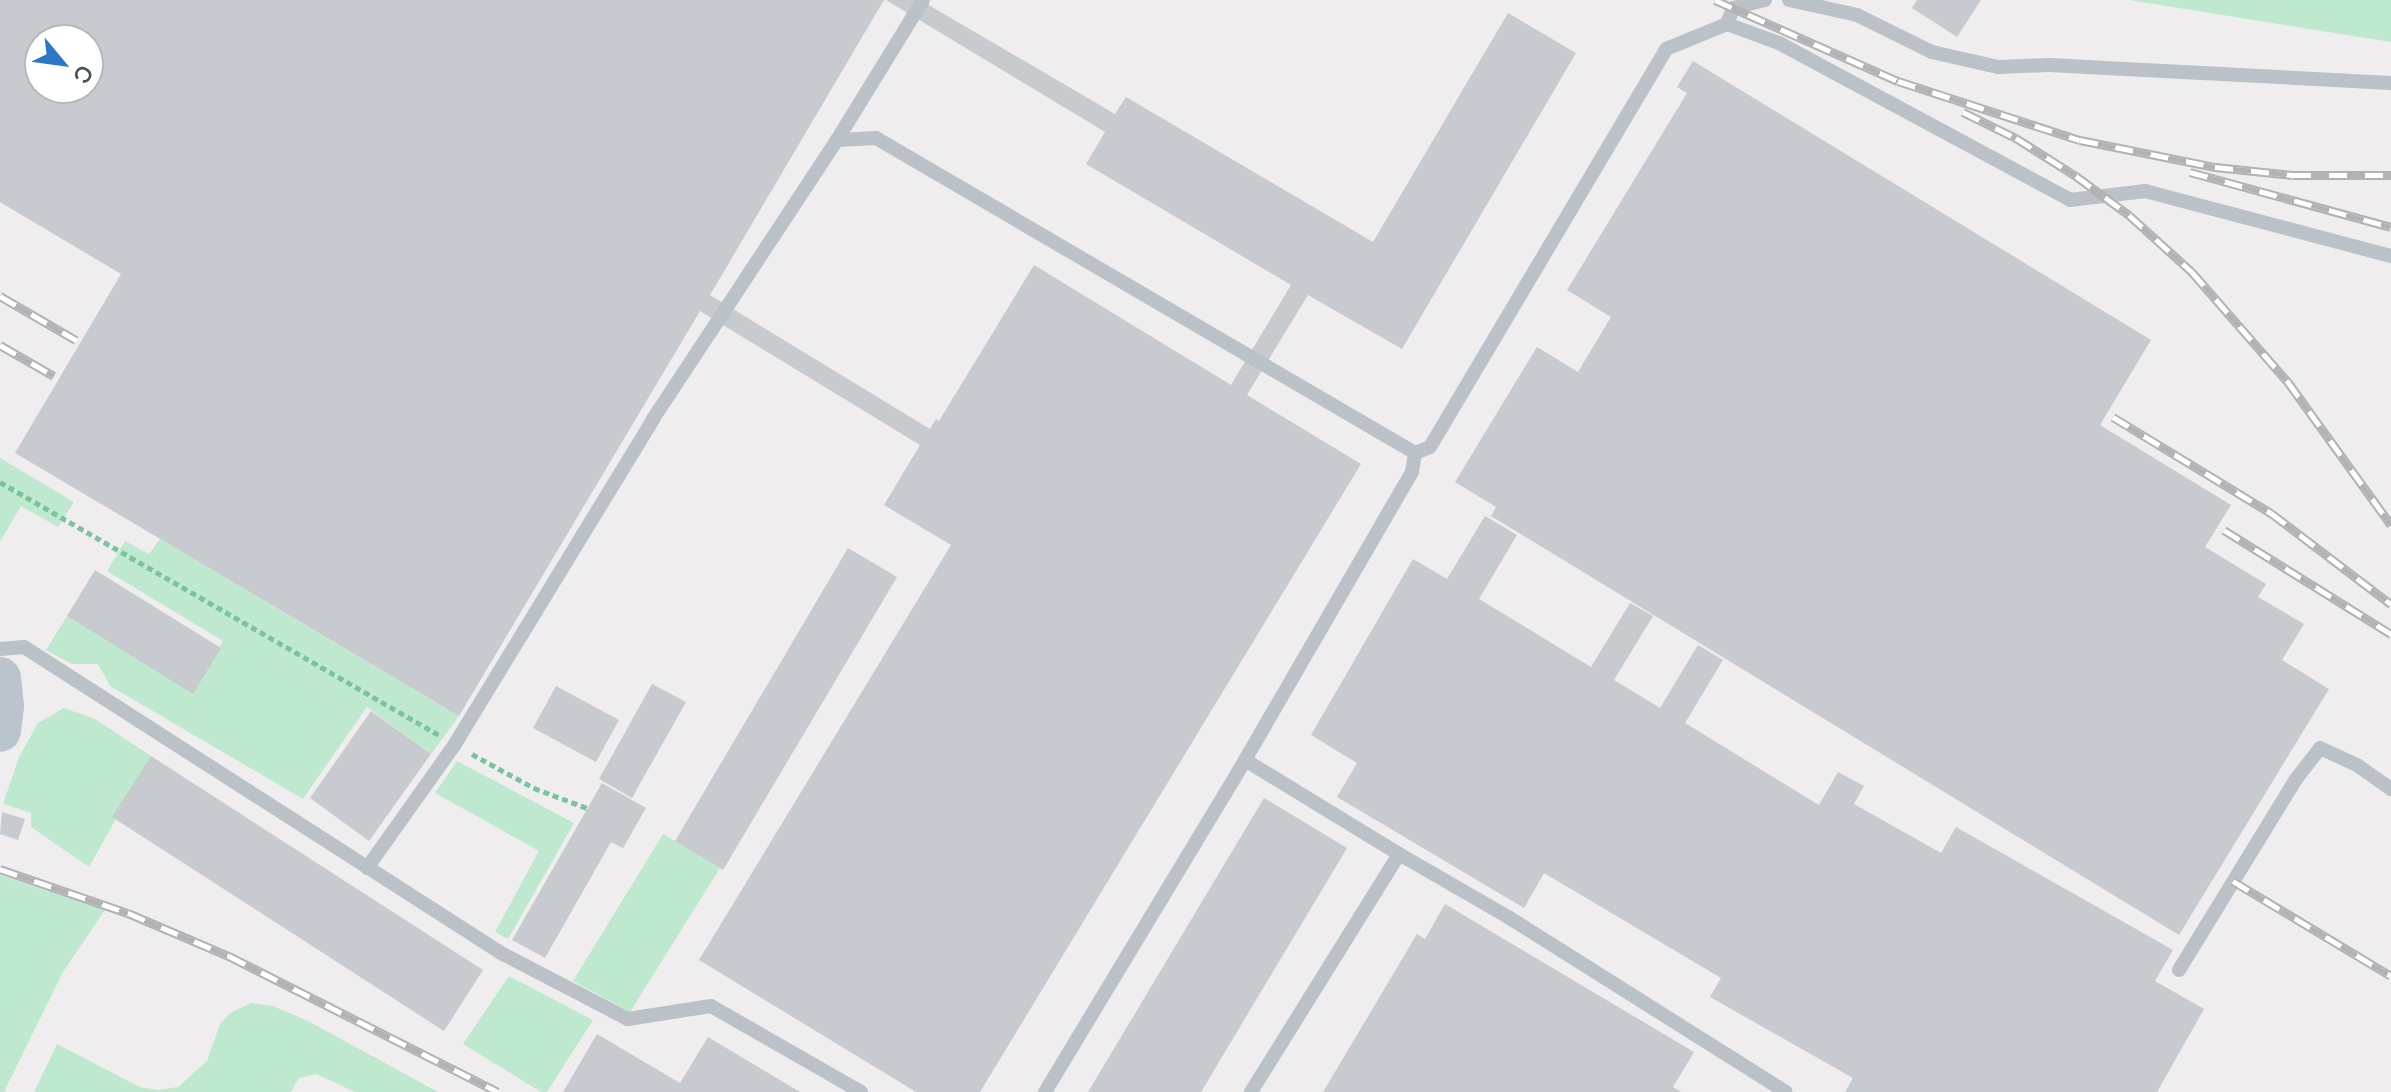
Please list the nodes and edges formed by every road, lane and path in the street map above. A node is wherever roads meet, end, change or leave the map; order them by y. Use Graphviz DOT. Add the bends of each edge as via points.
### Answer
graph roads {
  1 [pos="923,0"];
  2 [pos="1765,0"];
  3 [pos="1789,0"];
  4 [pos="1727,24"];
  5 [pos="2391,83"];
  6 [pos="837,140"];
  7 [pos="2391,256"];
  8 [pos="1415,453"];
  9 [pos="0,482"];
  10 [pos="0,649"];
  11 [pos="0,678"];
  12 [pos="0,731"];
  13 [pos="455,744"];
  14 [pos="1245,760"];
  15 [pos="2391,789"];
  16 [pos="587,808"];
  17 [pos="1399,854"];
  18 [pos="367,868"];
  19 [pos="2179,970"];
  20 [pos="861,1092"];
  21 [pos="1045,1092"];
  22 [pos="1251,1092"];
  23 [pos="1786,1092"];
  1 -- 6 [label="lane"];
  2 -- 4 [label="lane" via="1733,8"];
  3 -- 5 [label="lane" via="1857,15 1932,52 1998,67 2049,65"];
  4 -- 7 [label="lane" via="1779,43 2070,200 2145,191"];
  4 -- 8 [label="lane" via="1666,49 1430,447"];
  6 -- 8 [label="lane" via="876,138"];
  6 -- 13 [label="lane" via="653,419"];
  8 -- 14 [label="lane" via="1412,472"];
  9 -- 13 [label="path"];
  10 -- 18 [label="lane" via="24,647"];
  11 -- 12 [label="main road"];
  13 -- 16 [label="path" via="534,788"];
  13 -- 18 [label="lane"];
  14 -- 17 [label="lane"];
  14 -- 21 [label="lane"];
  15 -- 19 [label="lane" via="2320,748"];
  17 -- 22 [label="lane"];
  17 -- 23 [label="lane"];
  18 -- 20 [label="lane" via="501,953 628,1019 711,1006"];
}
